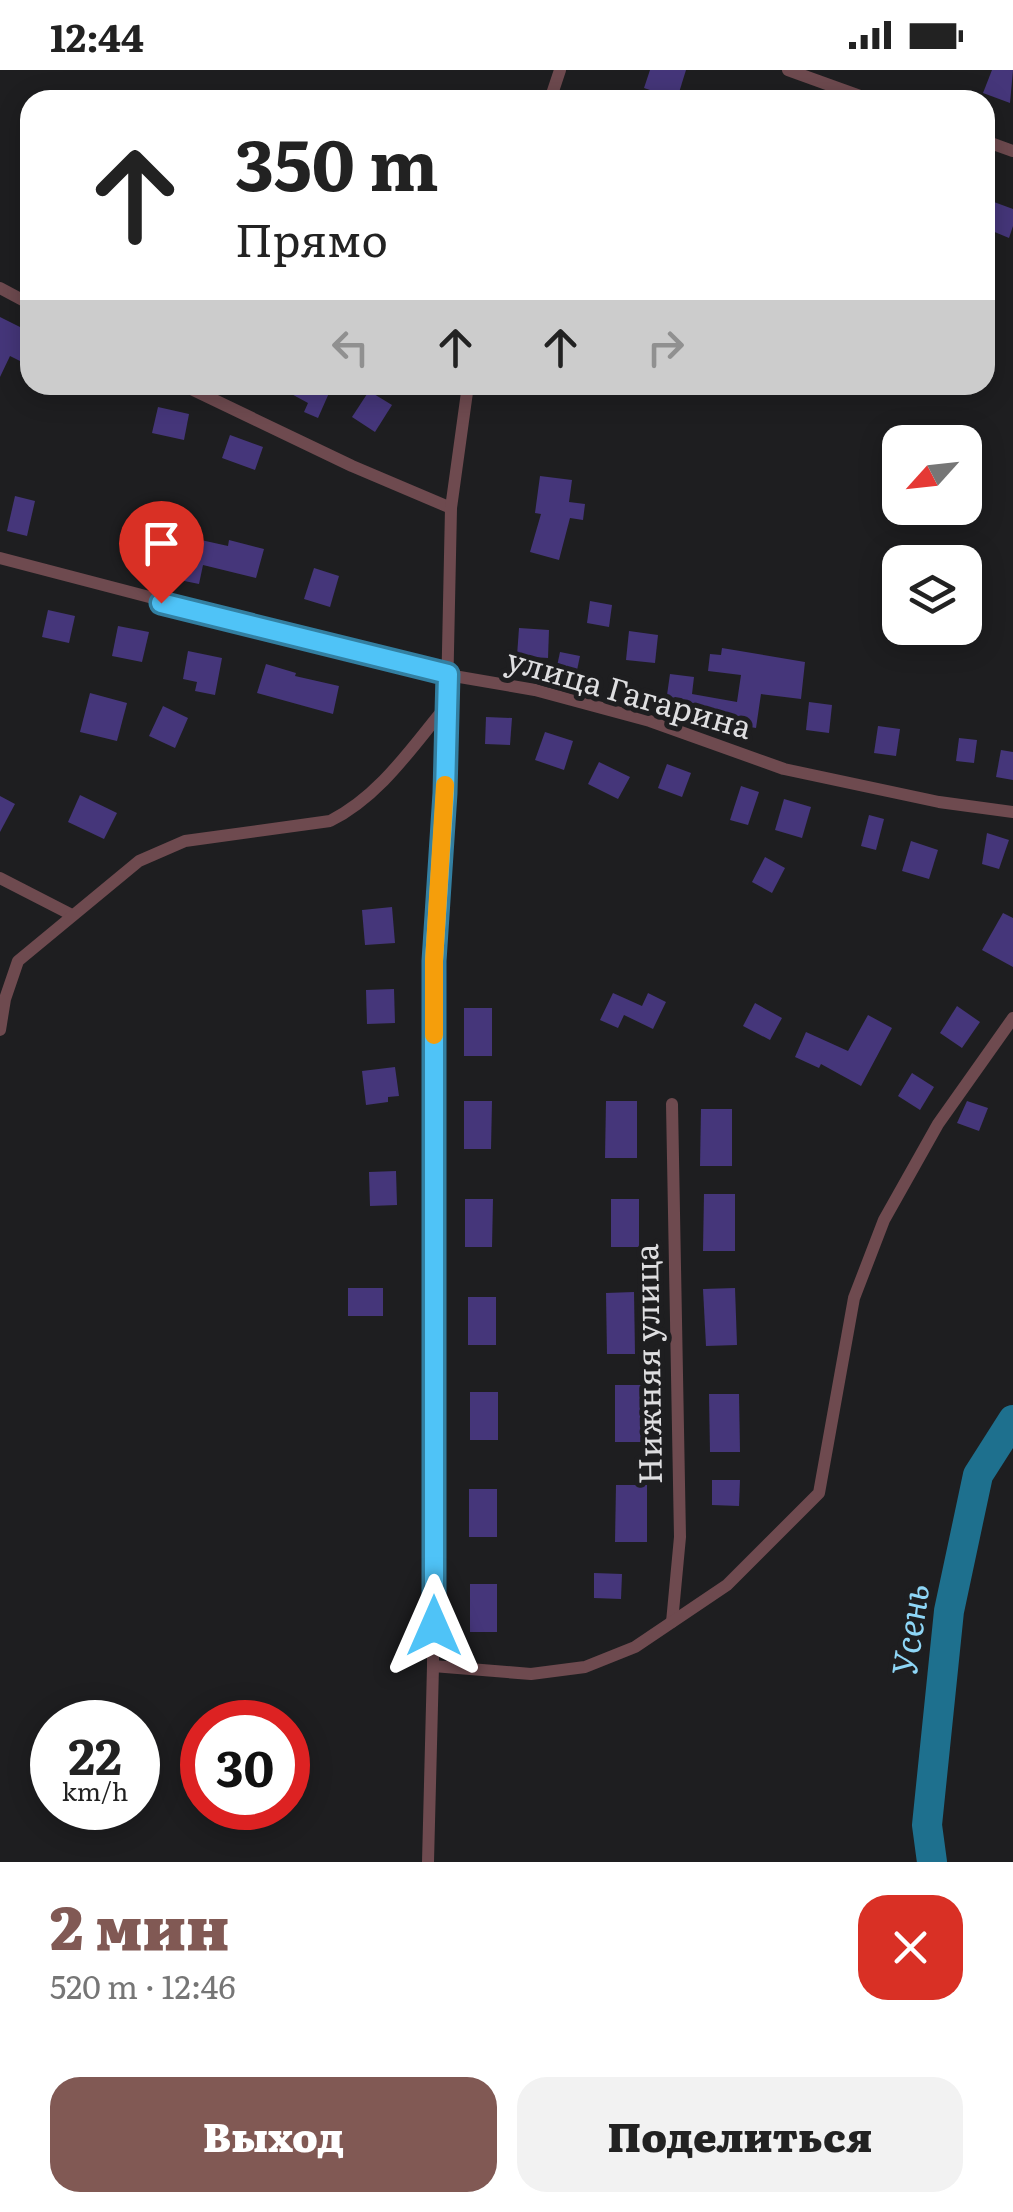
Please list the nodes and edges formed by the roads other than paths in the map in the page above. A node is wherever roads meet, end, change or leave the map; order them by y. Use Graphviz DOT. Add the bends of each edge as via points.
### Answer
graph roads {
  1 [pos="788,70"];
  2 [pos="843,90"];
  3 [pos="204,395"];
  4 [pos="467,395"];
  5 [pos="451,508"];
  6 [pos="0,558"];
  7 [pos="448,674"];
  8 [pos="447,705"];
  9 [pos="1013,812"];
  10 [pos="0,878"];
  11 [pos="72,915"];
  12 [pos="1013,1018"];
  13 [pos="0,1030"];
  14 [pos="672,1104"];
  15 [pos="672,1622"];
  16 [pos="434,1666"];
  17 [pos="428,1862"];
  1 -- 2 [label="street"];
  3 -- 5 [label="street"];
  4 -- 5 [label="street"];
  5 -- 7 [label="street"];
  6 -- 7 [label="street, улица Гагарина"];
  7 -- 8 [label="street"];
  7 -- 9 [label="street, улица Гагарина" via="650,721 784,769"];
  8 -- 11 [label="street" via="380,786 349,812 330,822 185,842 138,861"];
  8 -- 16 [label="street" via="434,961"];
  10 -- 11 [label="street"];
  11 -- 13 [label="street" via="18,960"];
  12 -- 15 [label="street" via="938,1124 884,1220 854,1298 819,1492 727,1586"];
  14 -- 15 [label="street, Нижняя улица" via="680,1537"];
  15 -- 16 [label="street" via="585,1667 531,1674"];
  16 -- 17 [label="street"];
}
